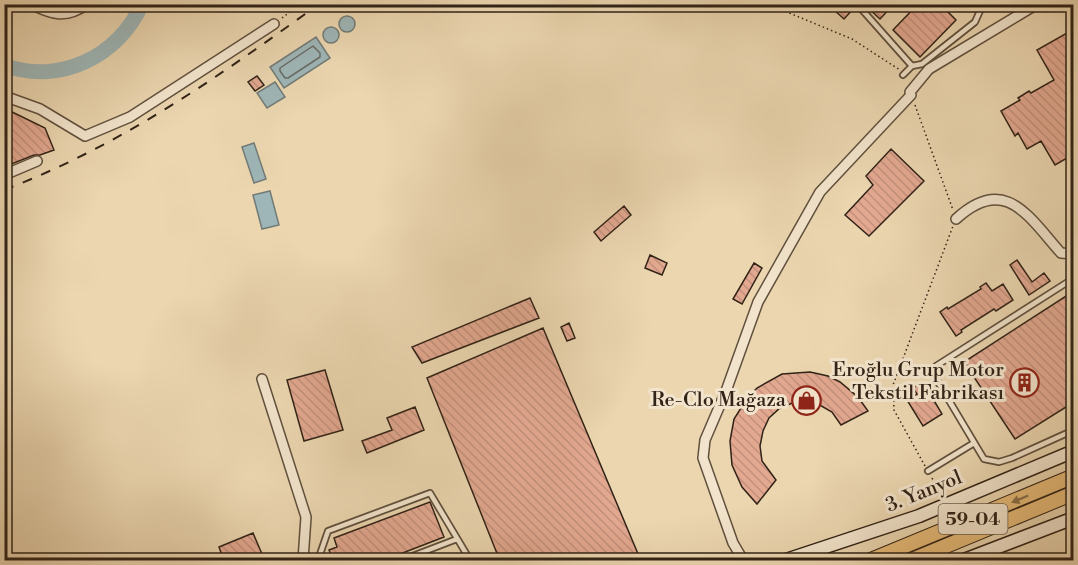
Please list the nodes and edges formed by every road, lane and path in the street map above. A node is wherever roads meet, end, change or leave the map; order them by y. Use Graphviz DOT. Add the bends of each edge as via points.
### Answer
graph roads {
  1 [pos="31,4"];
  2 [pos="87,4"];
  3 [pos="300,4"];
  4 [pos="774,4"];
  5 [pos="857,4"];
  6 [pos="983,4"];
  7 [pos="1037,4"];
  8 [pos="274,24"];
  9 [pos="912,66"];
  10 [pos="903,75"];
  11 [pos="911,93"];
  12 [pos="4,96"];
  13 [pos="37,161"];
  14 [pos="4,175"];
  15 [pos="956,219"];
  16 [pos="1074,254"];
  17 [pos="1074,278"];
  18 [pos="262,378"];
  19 [pos="1074,430"];
  20 [pos="974,443"];
  21 [pos="1074,452"];
  22 [pos="928,471"];
  23 [pos="1074,476"];
  24 [pos="1074,493"];
  25 [pos="947,505"];
  26 [pos="1074,518"];
  27 [pos="457,539"];
  28 [pos="303,561"];
  29 [pos="318,561"];
  30 [pos="402,561"];
  31 [pos="470,561"];
  32 [pos="743,561"];
  33 [pos="786,561"];
  34 [pos="871,561"];
  35 [pos="912,561"];
  36 [pos="964,561"];
  1 -- 2 [label="street" via="52,15 79,10"];
  3 -- 8 [label="path"];
  4 -- 10 [label="path" via="852,39 900,68"];
  5 -- 9 [label="lane"];
  6 -- 9 [label="lane" via="975,22 922,64"];
  7 -- 11 [label="street" via="929,69"];
  8 -- 12 [label="street" via="130,117 85,136 40,109"];
  9 -- 10 [label="lane"];
  11 -- 15 [label="path"];
  11 -- 32 [label="street" via="820,192 758,302 705,440 703,458"];
  13 -- 14 [label="street"];
  15 -- 16 [label="street" via="978,203 1010,202 1021,207 1061,252"];
  15 -- 22 [label="path" via="894,385 894,410"];
  17 -- 20 [label="lane" via="936,366 935,377"];
  18 -- 28 [label="street" via="306,517"];
  19 -- 20 [label="lane" via="999,462 984,459"];
  20 -- 22 [label="lane"];
  21 -- 25 [label="main road, 3. Yanyol"];
  22 -- 25 [label="path"];
  23 -- 34 [label="main road, 59-04, one-way"];
  24 -- 35 [label="main road, 59-04"];
  25 -- 33 [label="main road, 3. Yanyol"];
  26 -- 36 [label="main road"];
  27 -- 29 [label="lane" via="430,493 328,531"];
  27 -- 30 [label="lane"];
  27 -- 31 [label="lane"];
}
